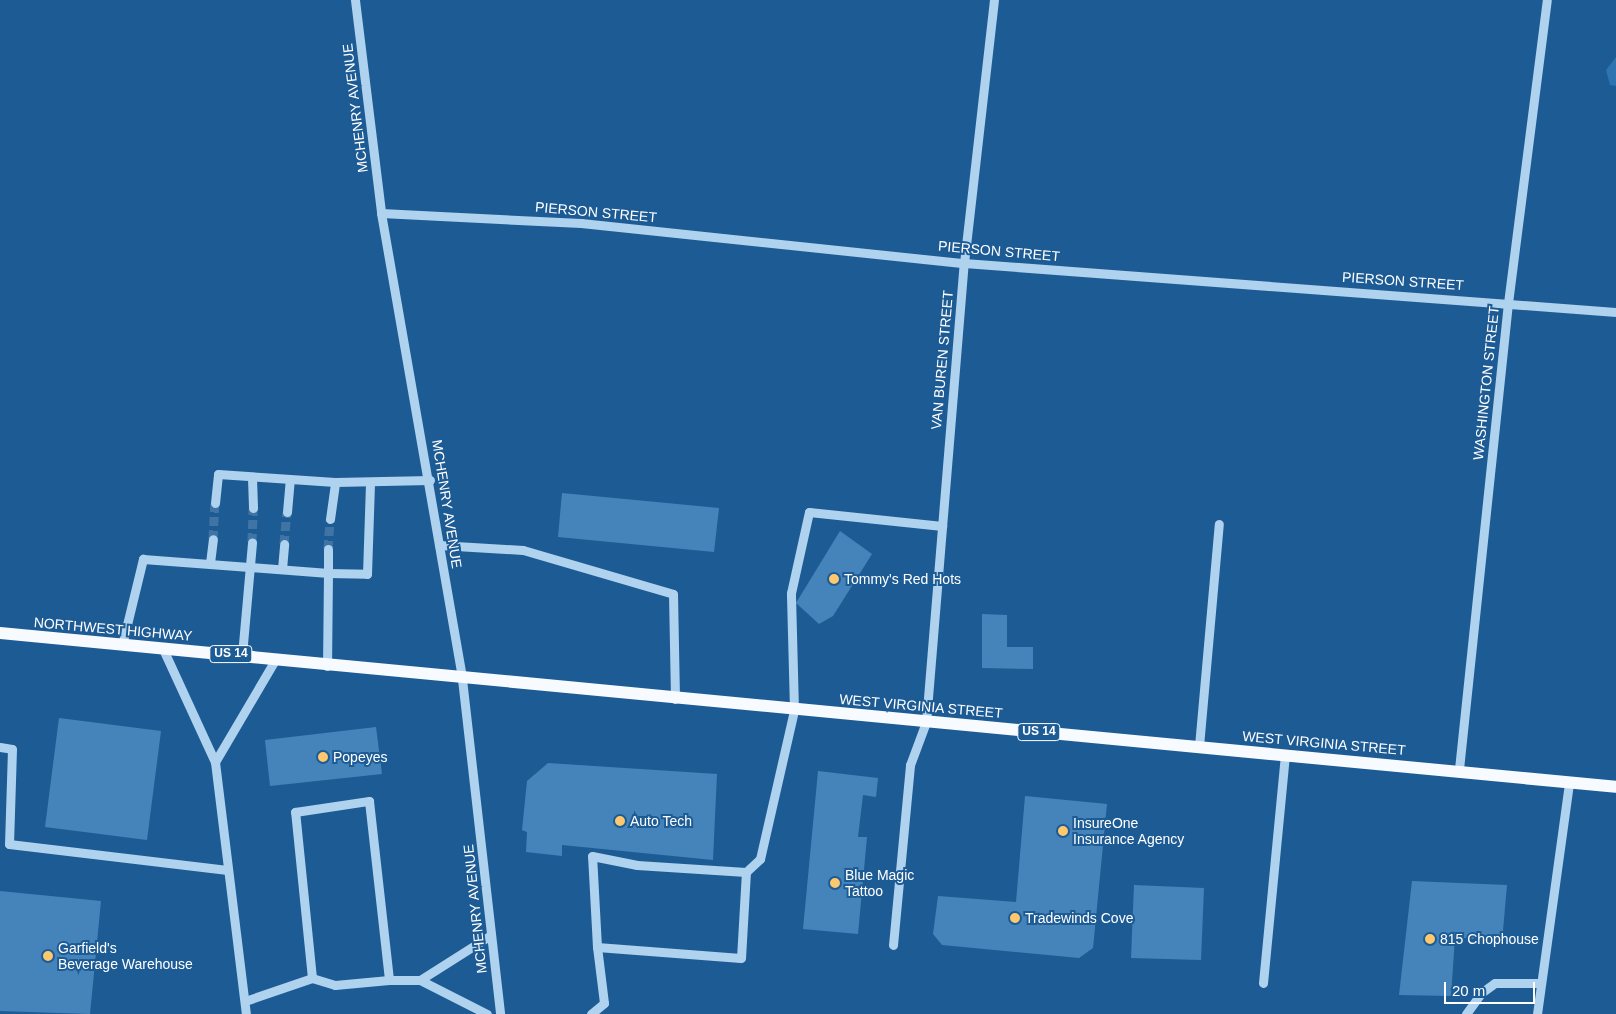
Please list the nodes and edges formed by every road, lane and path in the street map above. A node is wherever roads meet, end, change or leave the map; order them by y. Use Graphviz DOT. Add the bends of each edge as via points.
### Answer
graph roads {
  1 [pos="355,0"];
  2 [pos="994,0"];
  3 [pos="1547,0"];
  4 [pos="381,213"];
  5 [pos="964,263"];
  6 [pos="1508,303"];
  7 [pos="1616,312"];
  8 [pos="252,478"];
  9 [pos="290,480"];
  10 [pos="430,480"];
  11 [pos="335,482"];
  12 [pos="370,482"];
  13 [pos="215,502"];
  14 [pos="253,508"];
  15 [pos="286,512"];
  16 [pos="330,519"];
  17 [pos="1219,524"];
  18 [pos="942,526"];
  19 [pos="213,539"];
  20 [pos="252,542"];
  21 [pos="284,544"];
  22 [pos="439,545"];
  23 [pos="328,549"];
  24 [pos="210,563"];
  25 [pos="252,566"];
  26 [pos="282,569"];
  27 [pos="328,573"];
  28 [pos="0,633"];
  29 [pos="122,645"];
  30 [pos="163,649"];
  31 [pos="242,655"];
  32 [pos="275,660"];
  33 [pos="327,666"];
  34 [pos="462,679"];
  35 [pos="675,699"];
  36 [pos="794,710"];
  37 [pos="926,722"];
  38 [pos="1199,746"];
  39 [pos="0,747"];
  40 [pos="1285,754"];
  41 [pos="215,762"];
  42 [pos="1459,770"];
  43 [pos="1569,782"];
  44 [pos="1616,787"];
  45 [pos="228,870"];
  46 [pos="746,872"];
  47 [pos="491,935"];
  48 [pos="893,945"];
  49 [pos="597,947"];
  50 [pos="312,978"];
  51 [pos="389,980"];
  52 [pos="420,980"];
  53 [pos="1263,983"];
  54 [pos="1538,983"];
  55 [pos="244,1001"];
  56 [pos="246,1014"];
  57 [pos="487,1014"];
  58 [pos="500,1014"];
  59 [pos="591,1014"];
  60 [pos="1466,1014"];
  61 [pos="1537,1014"];
  1 -- 4 [label="street, MCHENRY AVENUE"];
  2 -- 5 [label="street, VAN BUREN STREET"];
  3 -- 6 [label="street, WASHINGTON STREET"];
  4 -- 5 [label="street, PIERSON STREET" via="581,223"];
  4 -- 10 [label="street, MCHENRY AVENUE"];
  5 -- 6 [label="street, PIERSON STREET"];
  5 -- 18 [label="street, VAN BUREN STREET"];
  6 -- 7 [label="street, PIERSON STREET"];
  6 -- 42 [label="street, WASHINGTON STREET"];
  8 -- 9 [label="street"];
  8 -- 13 [label="street" via="218,474"];
  8 -- 14 [label="street"];
  9 -- 11 [label="street"];
  9 -- 15 [label="street"];
  10 -- 12 [label="street"];
  10 -- 22 [label="street, MCHENRY AVENUE"];
  11 -- 12 [label="street"];
  11 -- 16 [label="street"];
  12 -- 27 [label="street" via="367,574"];
  17 -- 38 [label="street"];
  18 -- 36 [label="street" via="809,512 791,593"];
  18 -- 37 [label="street, VAN BUREN STREET"];
  19 -- 24 [label="street"];
  20 -- 25 [label="street"];
  21 -- 26 [label="street"];
  22 -- 34 [label="street, MCHENRY AVENUE"];
  22 -- 35 [label="street" via="523,550 673,594"];
  23 -- 27 [label="street"];
  24 -- 25 [label="street"];
  24 -- 29 [label="street" via="143,559"];
  25 -- 26 [label="street"];
  25 -- 31 [label="street"];
  26 -- 27 [label="street"];
  27 -- 33 [label="street"];
  28 -- 29 [label="main road, NORTHWEST HIGHWAY / US 14"];
  29 -- 30 [label="main road, NORTHWEST HIGHWAY / US 14"];
  30 -- 31 [label="main road, NORTHWEST HIGHWAY / US 14"];
  30 -- 41 [label="street"];
  31 -- 32 [label="main road, NORTHWEST HIGHWAY / US 14"];
  32 -- 33 [label="main road, NORTHWEST HIGHWAY / US 14"];
  32 -- 41 [label="street"];
  33 -- 34 [label="main road, NORTHWEST HIGHWAY / US 14"];
  34 -- 35 [label="main road, WEST VIRGINIA STREET / US 14"];
  34 -- 47 [label="street, MCHENRY AVENUE"];
  35 -- 36 [label="main road, WEST VIRGINIA STREET / US 14"];
  36 -- 37 [label="main road, WEST VIRGINIA STREET / US 14"];
  36 -- 46 [label="street" via="760,860"];
  37 -- 38 [label="main road, WEST VIRGINIA STREET / US 14"];
  37 -- 48 [label="street, VAN BUREN STREET" via="910,765"];
  38 -- 40 [label="main road, WEST VIRGINIA STREET / US 14"];
  39 -- 45 [label="street" via="12,748 9,844"];
  40 -- 42 [label="main road, WEST VIRGINIA STREET / US 14"];
  40 -- 53 [label="street"];
  41 -- 45 [label="street"];
  42 -- 43 [label="main road, WEST VIRGINIA STREET / US 14"];
  43 -- 44 [label="main road, WEST VIRGINIA STREET / US 14"];
  43 -- 54 [label="street"];
  45 -- 55 [label="street"];
  46 -- 49 [label="street" via="741,958"];
  46 -- 49 [label="street" via="637,865 592,856"];
  47 -- 52 [label="street"];
  47 -- 58 [label="street, MCHENRY AVENUE"];
  49 -- 59 [label="street" via="604,1003"];
  50 -- 51 [label="street" via="335,985"];
  50 -- 51 [label="street" via="295,812 369,801"];
  50 -- 55 [label="street"];
  51 -- 52 [label="street"];
  52 -- 57 [label="street"];
  54 -- 60 [label="street" via="1496,983 1481,993"];
  54 -- 61 [label="street"];
  55 -- 56 [label="street"];
}
